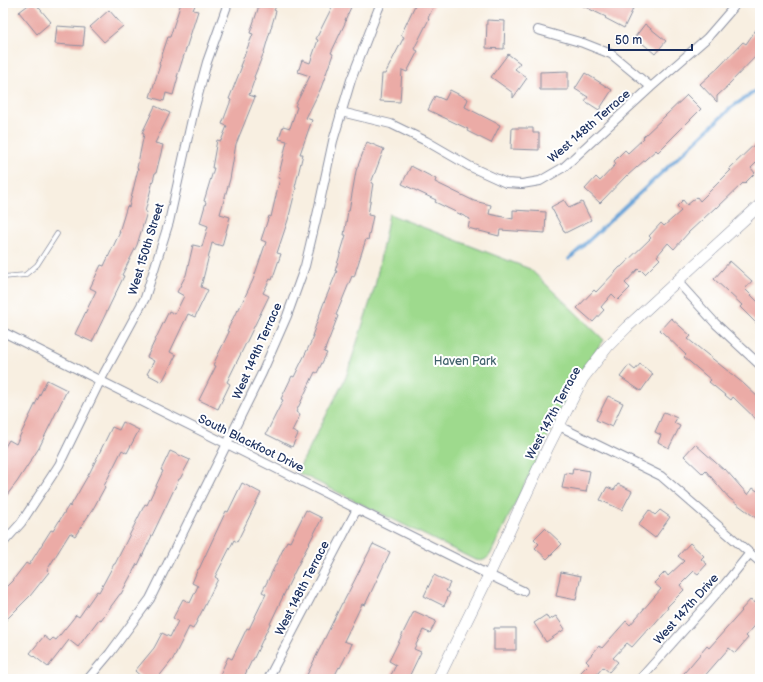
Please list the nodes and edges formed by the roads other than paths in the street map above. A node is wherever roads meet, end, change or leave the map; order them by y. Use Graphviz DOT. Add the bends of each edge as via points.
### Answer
graph roads {
  1 [pos="228,3"];
  2 [pos="381,3"];
  3 [pos="736,3"];
  4 [pos="538,30"];
  5 [pos="651,87"];
  6 [pos="341,112"];
  7 [pos="760,205"];
  8 [pos="57,234"];
  9 [pos="3,277"];
  10 [pos="677,282"];
  11 [pos="3,332"];
  12 [pos="760,365"];
  13 [pos="100,381"];
  14 [pos="559,426"];
  15 [pos="228,444"];
  16 [pos="356,509"];
  17 [pos="3,543"];
  18 [pos="750,554"];
  19 [pos="760,562"];
  20 [pos="489,575"];
  21 [pos="523,591"];
  22 [pos="88,679"];
  23 [pos="268,679"];
  24 [pos="438,679"];
  25 [pos="640,679"];
  1 -- 13 [label="street, West 150th Street" via="205,68 169,222 145,298"];
  2 -- 6 [label="street, West 149th Terrace"];
  3 -- 5 [label="street, West 148th Terrace" via="707,38"];
  4 -- 5 [label="street" via="612,54"];
  5 -- 6 [label="street, West 148th Terrace" via="564,167 540,181 522,184 506,184 391,124"];
  6 -- 15 [label="street, West 149th Terrace" via="305,266 287,316"];
  7 -- 10 [label="street, West 147th Terrace"];
  8 -- 9 [label="lane" via="37,265 25,275"];
  10 -- 12 [label="street" via="716,324"];
  10 -- 14 [label="street, West 147th Terrace" via="608,346 583,378"];
  11 -- 13 [label="street, South Blackfoot Drive"];
  13 -- 15 [label="street, South Blackfoot Drive"];
  13 -- 17 [label="street, West 150th Street" via="59,465 21,523"];
  14 -- 18 [label="street" via="661,476"];
  14 -- 20 [label="street, West 147th Terrace"];
  15 -- 16 [label="street, South Blackfoot Drive"];
  15 -- 22 [label="street, West 149th Terrace" via="150,599"];
  16 -- 20 [label="street, South Blackfoot Drive"];
  16 -- 23 [label="street, West 148th Terrace"];
  18 -- 19 [label="street"];
  18 -- 25 [label="street, West 147th Drive"];
  20 -- 21 [label="street"];
  20 -- 24 [label="street, West 147th Terrace"];
}
